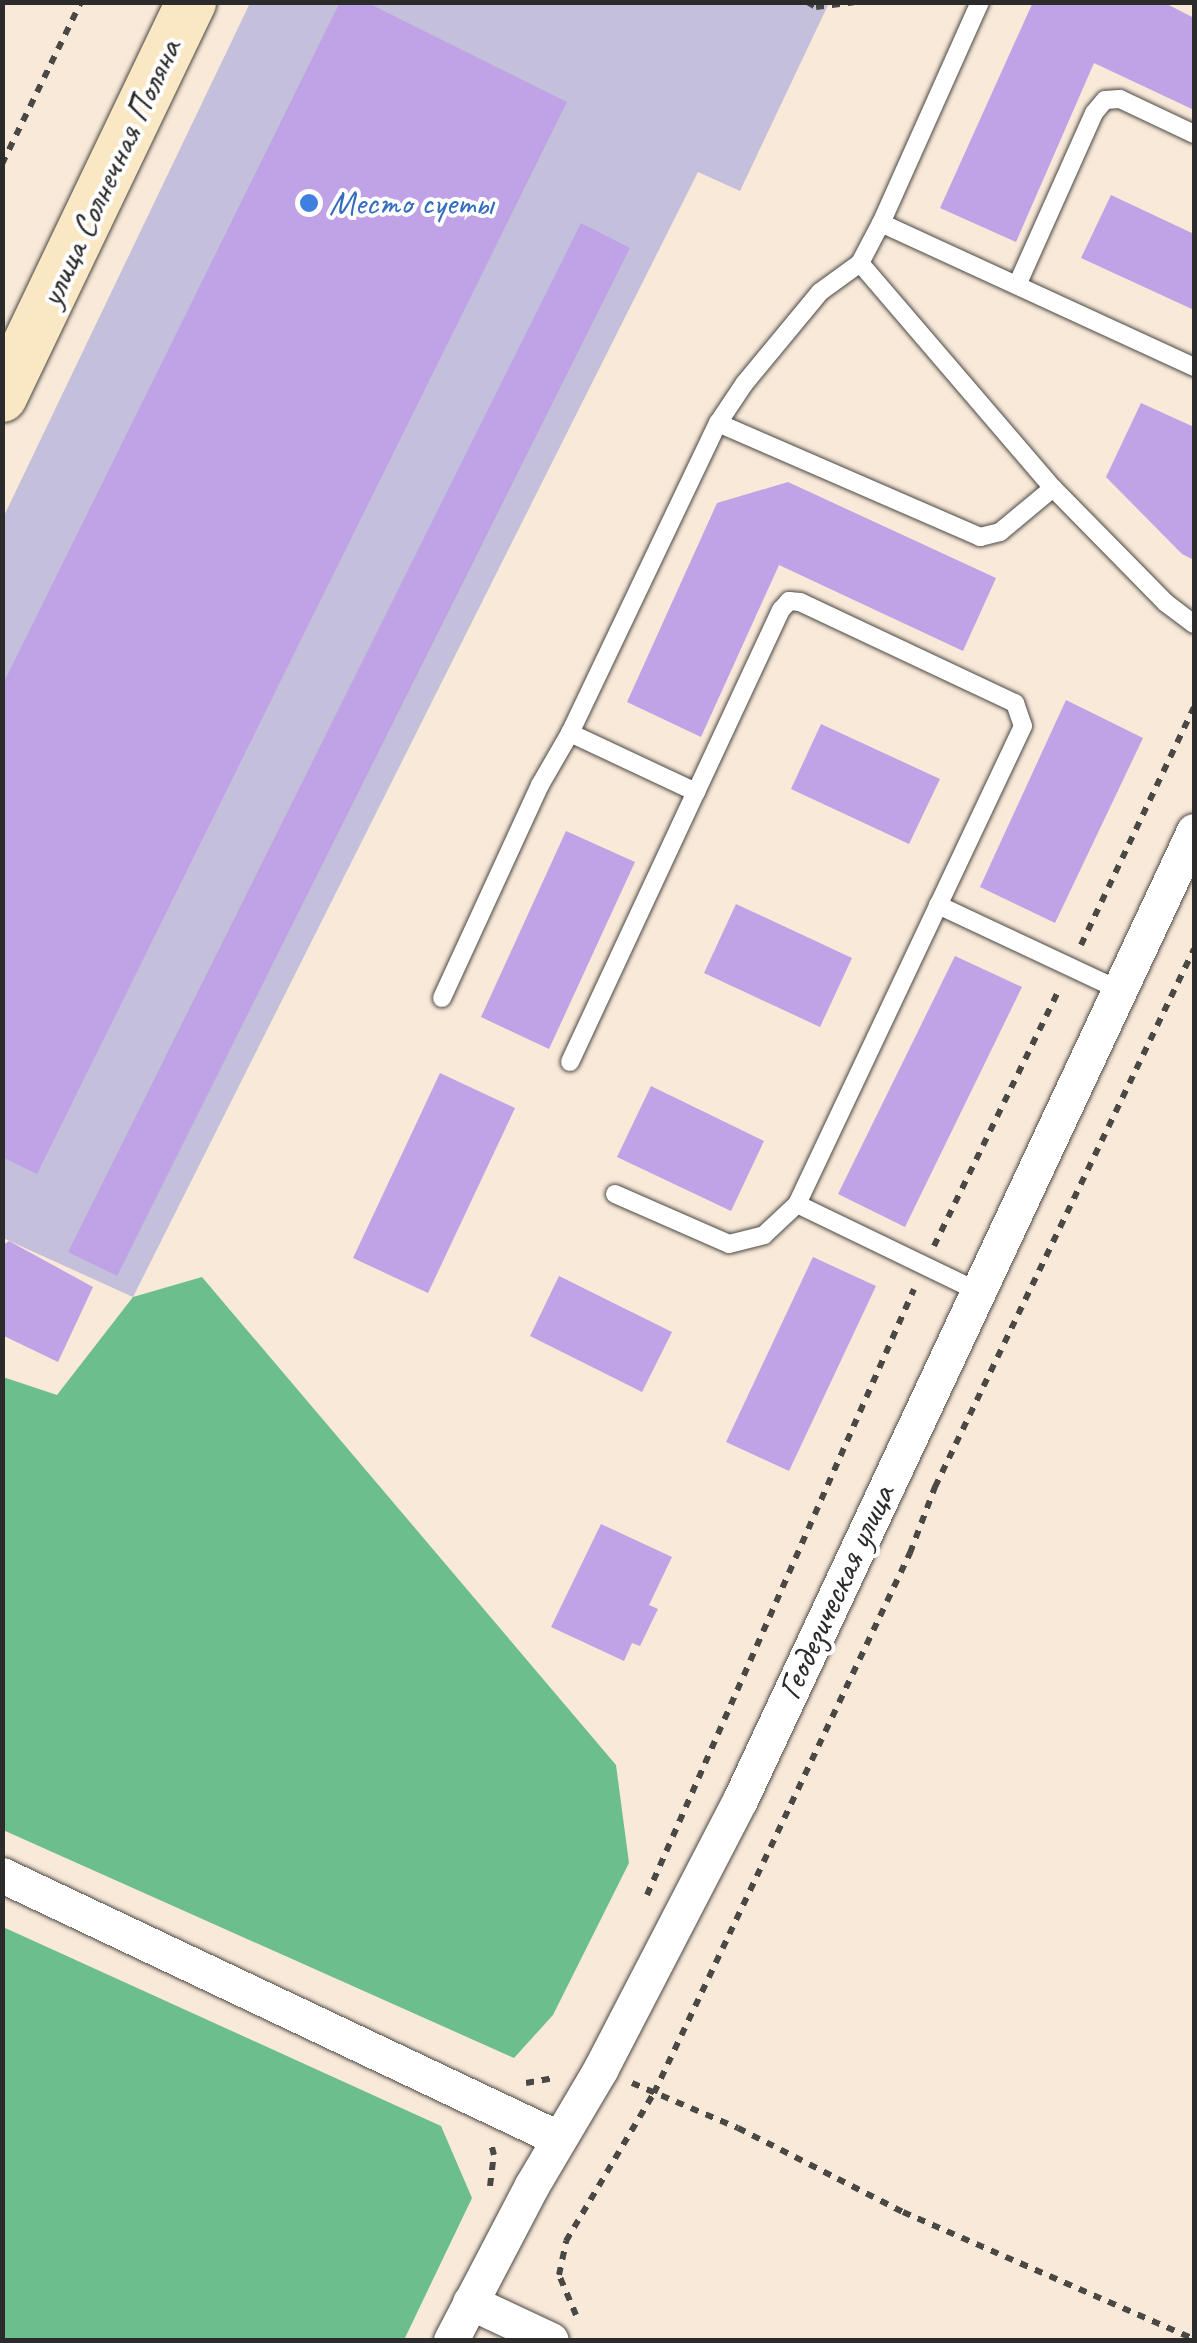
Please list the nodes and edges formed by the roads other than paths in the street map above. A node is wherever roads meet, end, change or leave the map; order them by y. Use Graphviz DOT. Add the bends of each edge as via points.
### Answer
graph roads {
  1 [pos="191,2"];
  2 [pos="980,2"];
  3 [pos="1194,134"];
  4 [pos="881,223"];
  5 [pos="860,263"];
  6 [pos="1018,283"];
  7 [pos="1194,366"];
  8 [pos="2,397"];
  9 [pos="718,423"];
  10 [pos="1054,488"];
  11 [pos="1194,624"];
  12 [pos="570,732"];
  13 [pos="696,792"];
  14 [pos="1194,831"];
  15 [pos="938,906"];
  16 [pos="1117,989"];
  17 [pos="442,998"];
  18 [pos="570,1062"];
  19 [pos="615,1194"];
  20 [pos="797,1204"];
  21 [pos="976,1290"];
  22 [pos="2,1875"];
  23 [pos="558,2138"];
  24 [pos="470,2302"];
  25 [pos="566,2335"];
  26 [pos="452,2340"];
  1 -- 8 [label="street, улица Солнечная Поляна" via="25,331"];
  2 -- 4 [label="lane"];
  3 -- 6 [label="lane" via="1120,100 1105,100"];
  4 -- 5 [label="lane"];
  4 -- 6 [label="lane"];
  5 -- 9 [label="lane" via="820,292"];
  5 -- 10 [label="lane"];
  6 -- 7 [label="lane"];
  9 -- 10 [label="lane" via="980,537 1000,532"];
  9 -- 12 [label="lane"];
  10 -- 11 [label="lane"];
  12 -- 13 [label="lane"];
  12 -- 17 [label="lane"];
  13 -- 15 [label="lane" via="781,610 789,602 818,610 1015,703 1022,714 1023,726"];
  13 -- 18 [label="lane"];
  14 -- 16 [label="street, Геодезическая улица"];
  15 -- 16 [label="lane"];
  15 -- 20 [label="lane"];
  16 -- 21 [label="street, Геодезическая улица"];
  19 -- 20 [label="lane" via="729,1244 764,1235"];
  20 -- 21 [label="lane"];
  21 -- 23 [label="street, Геодезическая улица" via="740,1800"];
  22 -- 23 [label="street"];
  23 -- 24 [label="street, Геодезическая улица"];
  24 -- 25 [label="street"];
  24 -- 26 [label="street, Геодезическая улица"];
}
